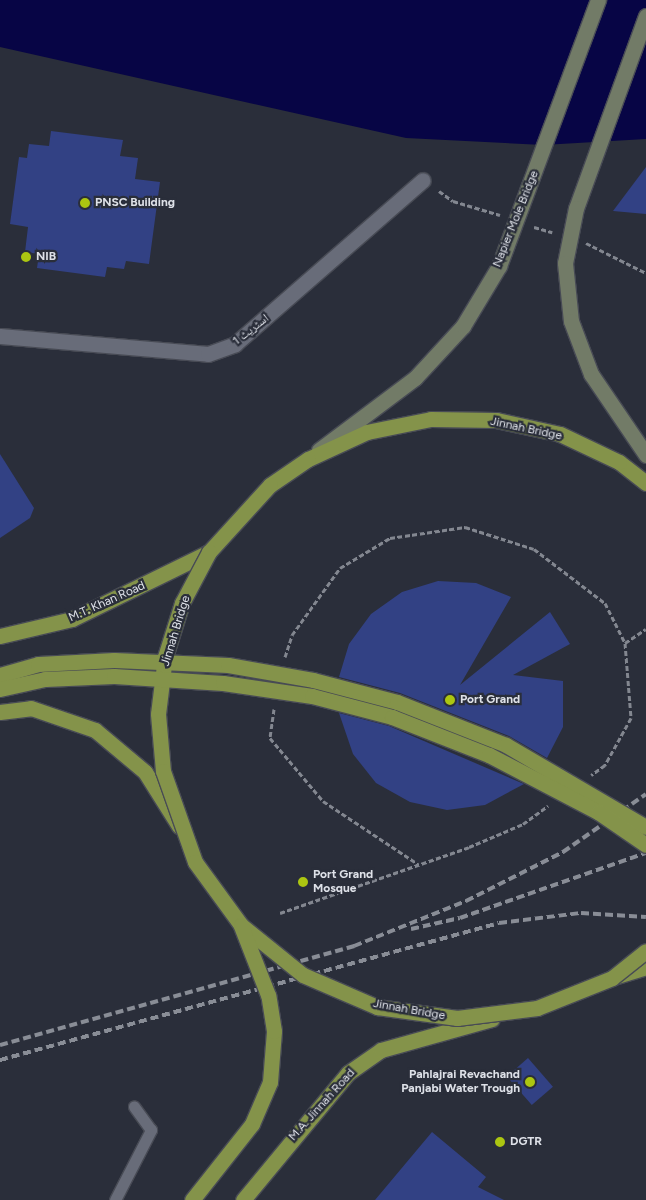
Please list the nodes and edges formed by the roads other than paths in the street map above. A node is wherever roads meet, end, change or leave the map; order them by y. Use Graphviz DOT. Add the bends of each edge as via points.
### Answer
graph roads {
  1 [pos="598,0"];
  2 [pos="646,16"];
  3 [pos="423,180"];
  4 [pos="0,336"];
  5 [pos="646,455"];
  6 [pos="308,459"];
  7 [pos="646,483"];
  8 [pos="209,552"];
  9 [pos="0,636"];
  10 [pos="0,675"];
  11 [pos="0,689"];
  12 [pos="0,712"];
  13 [pos="179,826"];
  14 [pos="646,827"];
  15 [pos="646,845"];
  16 [pos="240,924"];
  17 [pos="646,951"];
  18 [pos="646,967"];
  19 [pos="612,978"];
  20 [pos="537,1008"];
  21 [pos="134,1107"];
  22 [pos="115,1200"];
  23 [pos="192,1200"];
  24 [pos="244,1200"];
  1 -- 6 [label="main road, Napier Mole Bridge, bridge" via="499,266 463,326 414,378"];
  2 -- 5 [label="main road, bridge" via="576,208 565,263 571,321 590,374"];
  3 -- 4 [label="street, اسٹریٹ 1" via="235,344 208,354"];
  6 -- 7 [label="highway, Jinnah Bridge, bridge" via="367,432 413,423 496,420 560,434 619,462"];
  6 -- 8 [label="highway, Jinnah Bridge, bridge" via="270,485"];
  8 -- 9 [label="highway, M.T. Khan Road" via="72,619"];
  8 -- 13 [label="highway, Jinnah Bridge, bridge" via="182,603 165,657 160,705 163,771"];
  10 -- 14 [label="highway, bridge" via="38,664 114,660 228,665 312,680 397,702 506,745"];
  11 -- 15 [label="highway, bridge" via="45,679 114,676 223,683 312,696 392,717 489,755 598,812"];
  12 -- 13 [label="highway" via="31,708 95,730 145,772"];
  13 -- 16 [label="highway, Jinnah Bridge, bridge" via="195,862"];
  16 -- 20 [label="highway, Jinnah Bridge, bridge" via="303,975 377,1007 457,1018"];
  16 -- 23 [label="highway, bridge" via="268,995 274,1031 270,1082 252,1124"];
  17 -- 19 [label="highway, Jinnah Bridge, bridge"];
  18 -- 19 [label="highway"];
  19 -- 20 [label="highway, Jinnah Bridge, bridge"];
  20 -- 24 [label="highway, M.A. Jinnah Road, bridge" via="381,1050 348,1074"];
  21 -- 22 [label="lane" via="151,1130"];
}
